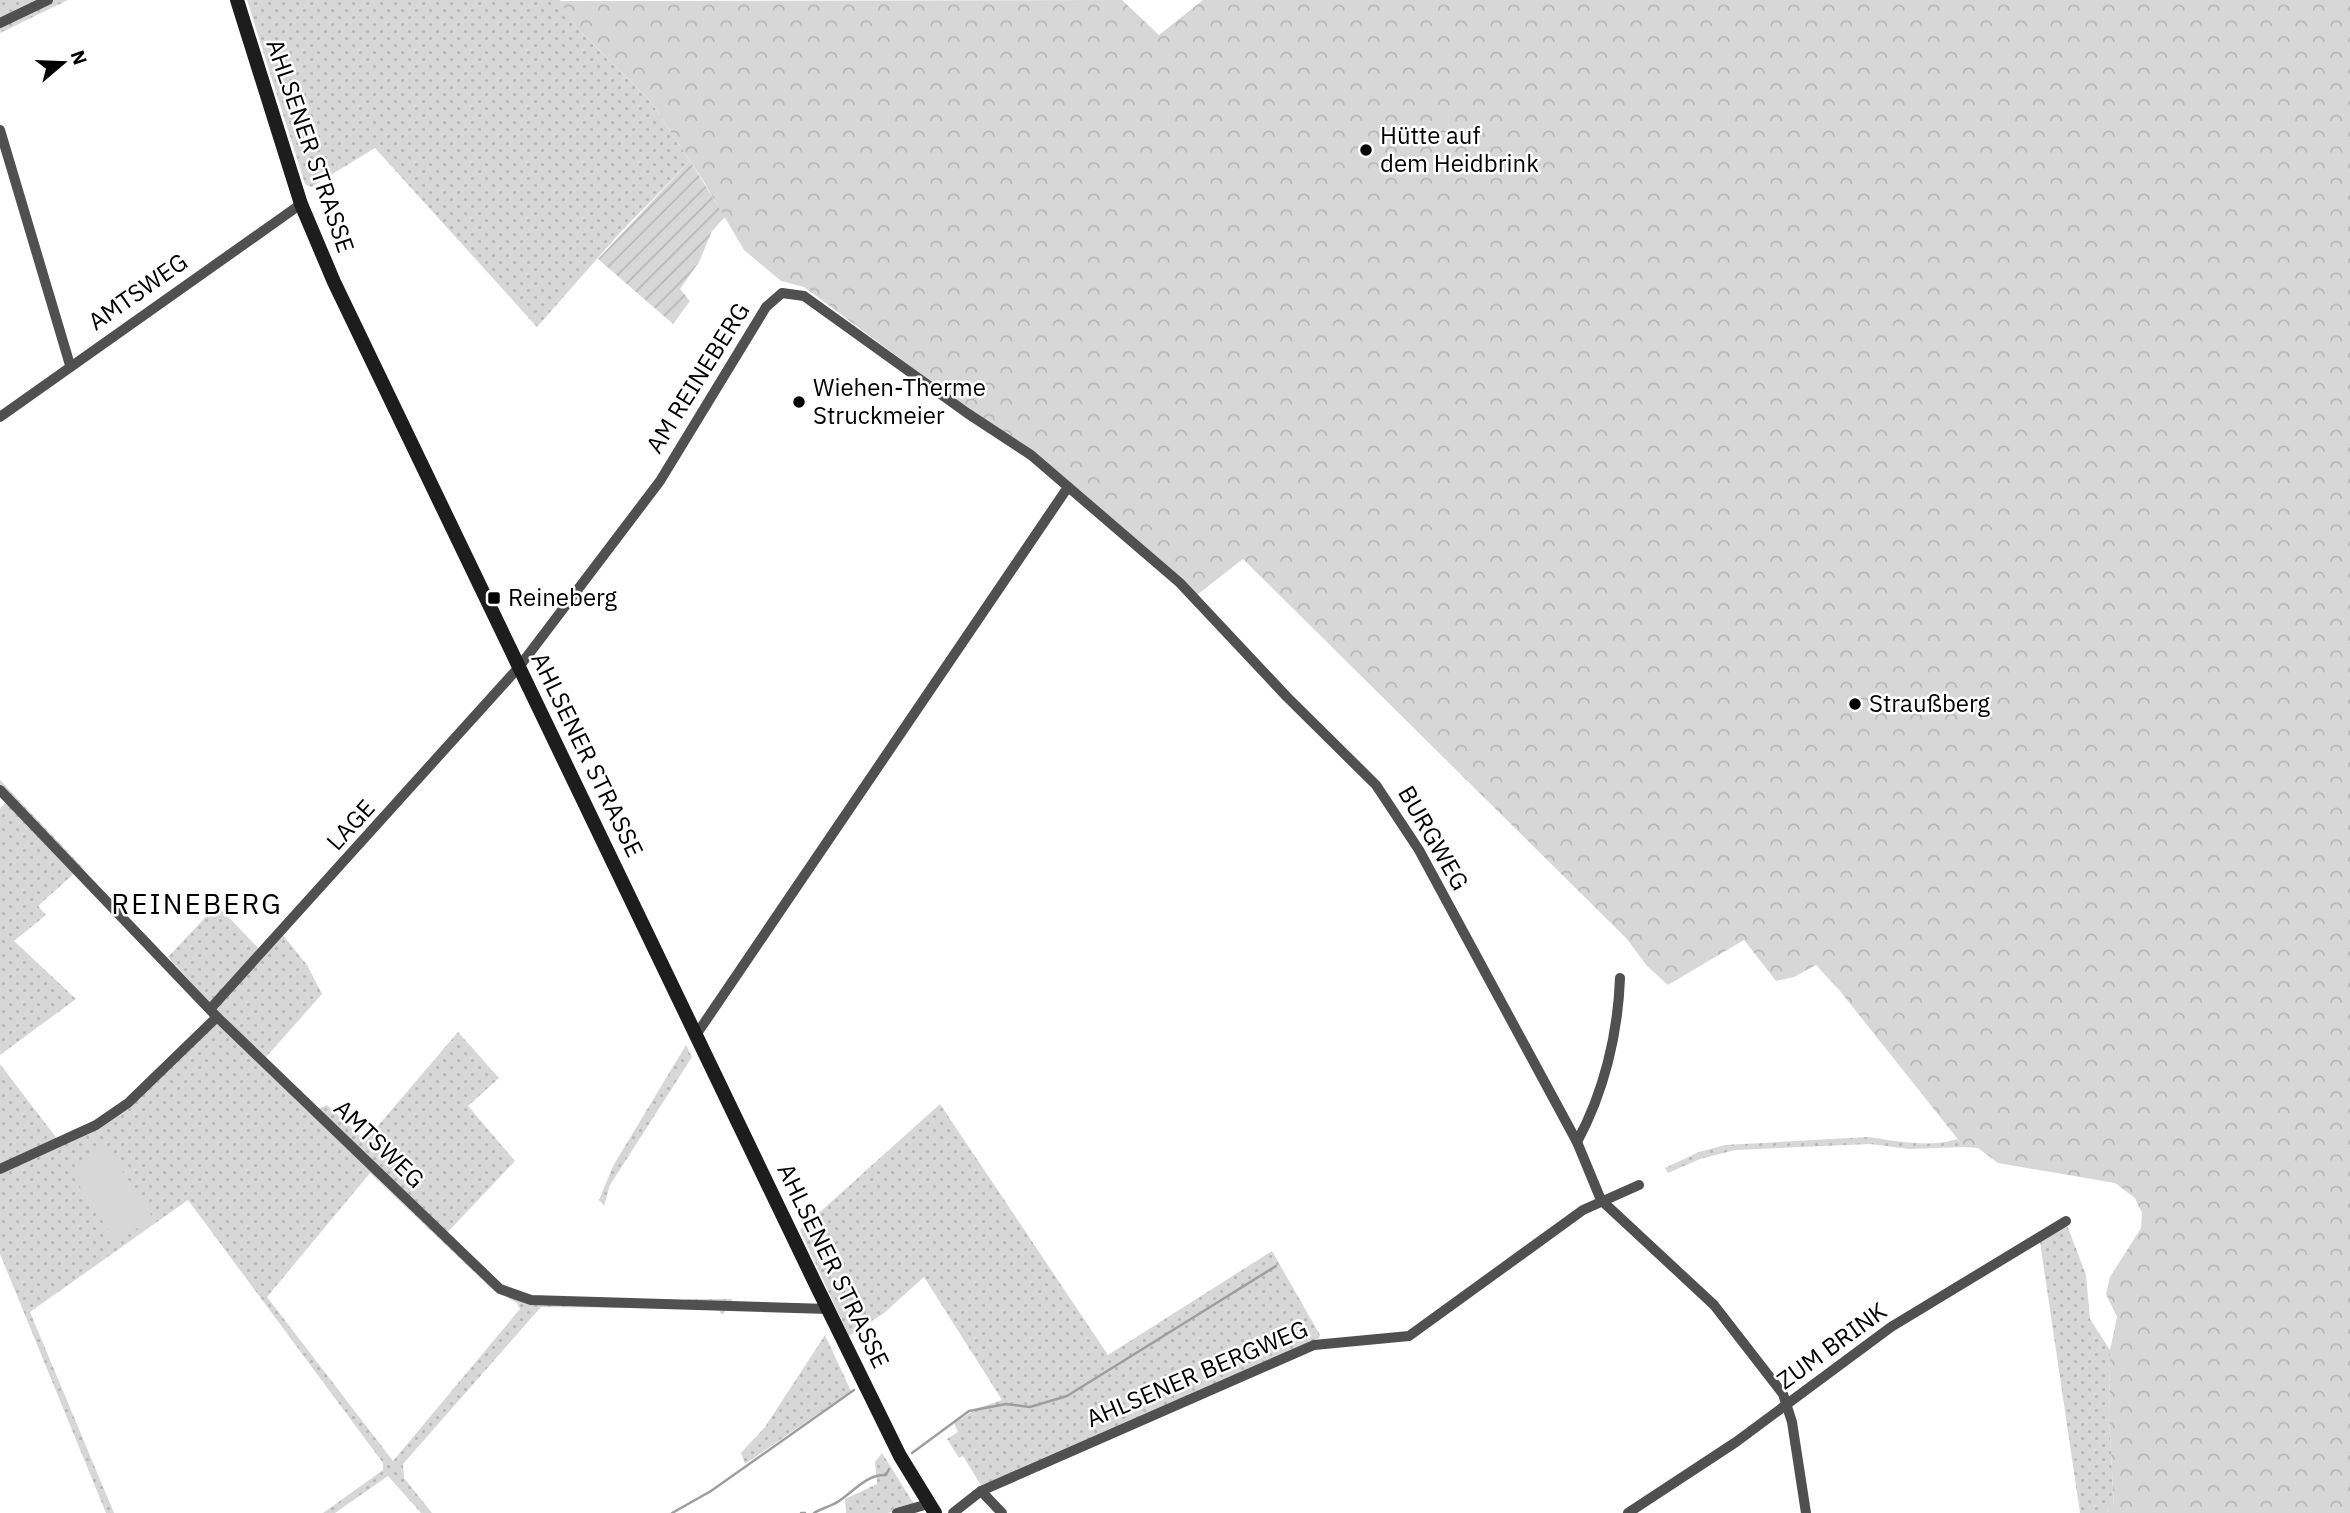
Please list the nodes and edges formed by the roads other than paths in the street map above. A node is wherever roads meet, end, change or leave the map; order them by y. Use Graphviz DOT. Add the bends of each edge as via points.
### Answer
graph roads {
  1 [pos="48,0"];
  2 [pos="237,0"];
  3 [pos="0,23"];
  4 [pos="0,130"];
  5 [pos="301,204"];
  6 [pos="70,365"];
  7 [pos="0,417"];
  8 [pos="1068,487"];
  9 [pos="1193,600"];
  10 [pos="519,667"];
  11 [pos="0,790"];
  12 [pos="1620,978"];
  13 [pos="214,1013"];
  14 [pos="696,1035"];
  15 [pos="1577,1142"];
  16 [pos="0,1169"];
  17 [pos="1639,1185"];
  18 [pos="1601,1200"];
  19 [pos="2066,1221"];
  20 [pos="828,1309"];
  21 [pos="1786,1405"];
  22 [pos="981,1492"];
  23 [pos="931,1508"];
  24 [pos="898,1513"];
  25 [pos="953,1513"];
  26 [pos="1002,1513"];
  27 [pos="1628,1513"];
  28 [pos="1806,1513"];
  1 -- 3 [label="street"];
  2 -- 5 [label="main road, AHLSENER STRASSE"];
  4 -- 6 [label="street"];
  5 -- 6 [label="street, AMTSWEG"];
  5 -- 10 [label="main road, AHLSENER STRASSE"];
  6 -- 7 [label="street, AMTSWEG"];
  8 -- 9 [label="street, AM REINEBERG" via="1180,583"];
  8 -- 10 [label="street, AM REINEBERG" via="1031,455 804,296 782,293 753,325 660,481"];
  8 -- 14 [label="street"];
  9 -- 15 [label="street, BURGWEG" via="1395,809"];
  10 -- 13 [label="street, LAGE"];
  10 -- 14 [label="main road, AHLSENER STRASSE"];
  11 -- 13 [label="street, AMTSWEG"];
  12 -- 15 [label="street" via="1618,1028 1589,1120"];
  13 -- 16 [label="street, LAGE" via="128,1103 96,1125"];
  13 -- 20 [label="street, AMTSWEG" via="506,1292 531,1300"];
  14 -- 20 [label="main road, AHLSENER STRASSE"];
  15 -- 18 [label="street, BURGWEG"];
  17 -- 18 [label="street, AHLSENER BERGWEG"];
  18 -- 21 [label="street, BURGWEG" via="1714,1305 1776,1382"];
  18 -- 22 [label="street, AHLSENER BERGWEG" via="1409,1336 1314,1345"];
  19 -- 21 [label="street, ZUM BRINK" via="1891,1327"];
  20 -- 23 [label="main road, AHLSENER STRASSE" via="900,1456"];
  21 -- 27 [label="street, ZUM BRINK"];
  21 -- 28 [label="street, BURGWEG"];
  22 -- 25 [label="street, AHLSENER BERGWEG"];
  22 -- 26 [label="street"];
  23 -- 24 [label="street"];
}
